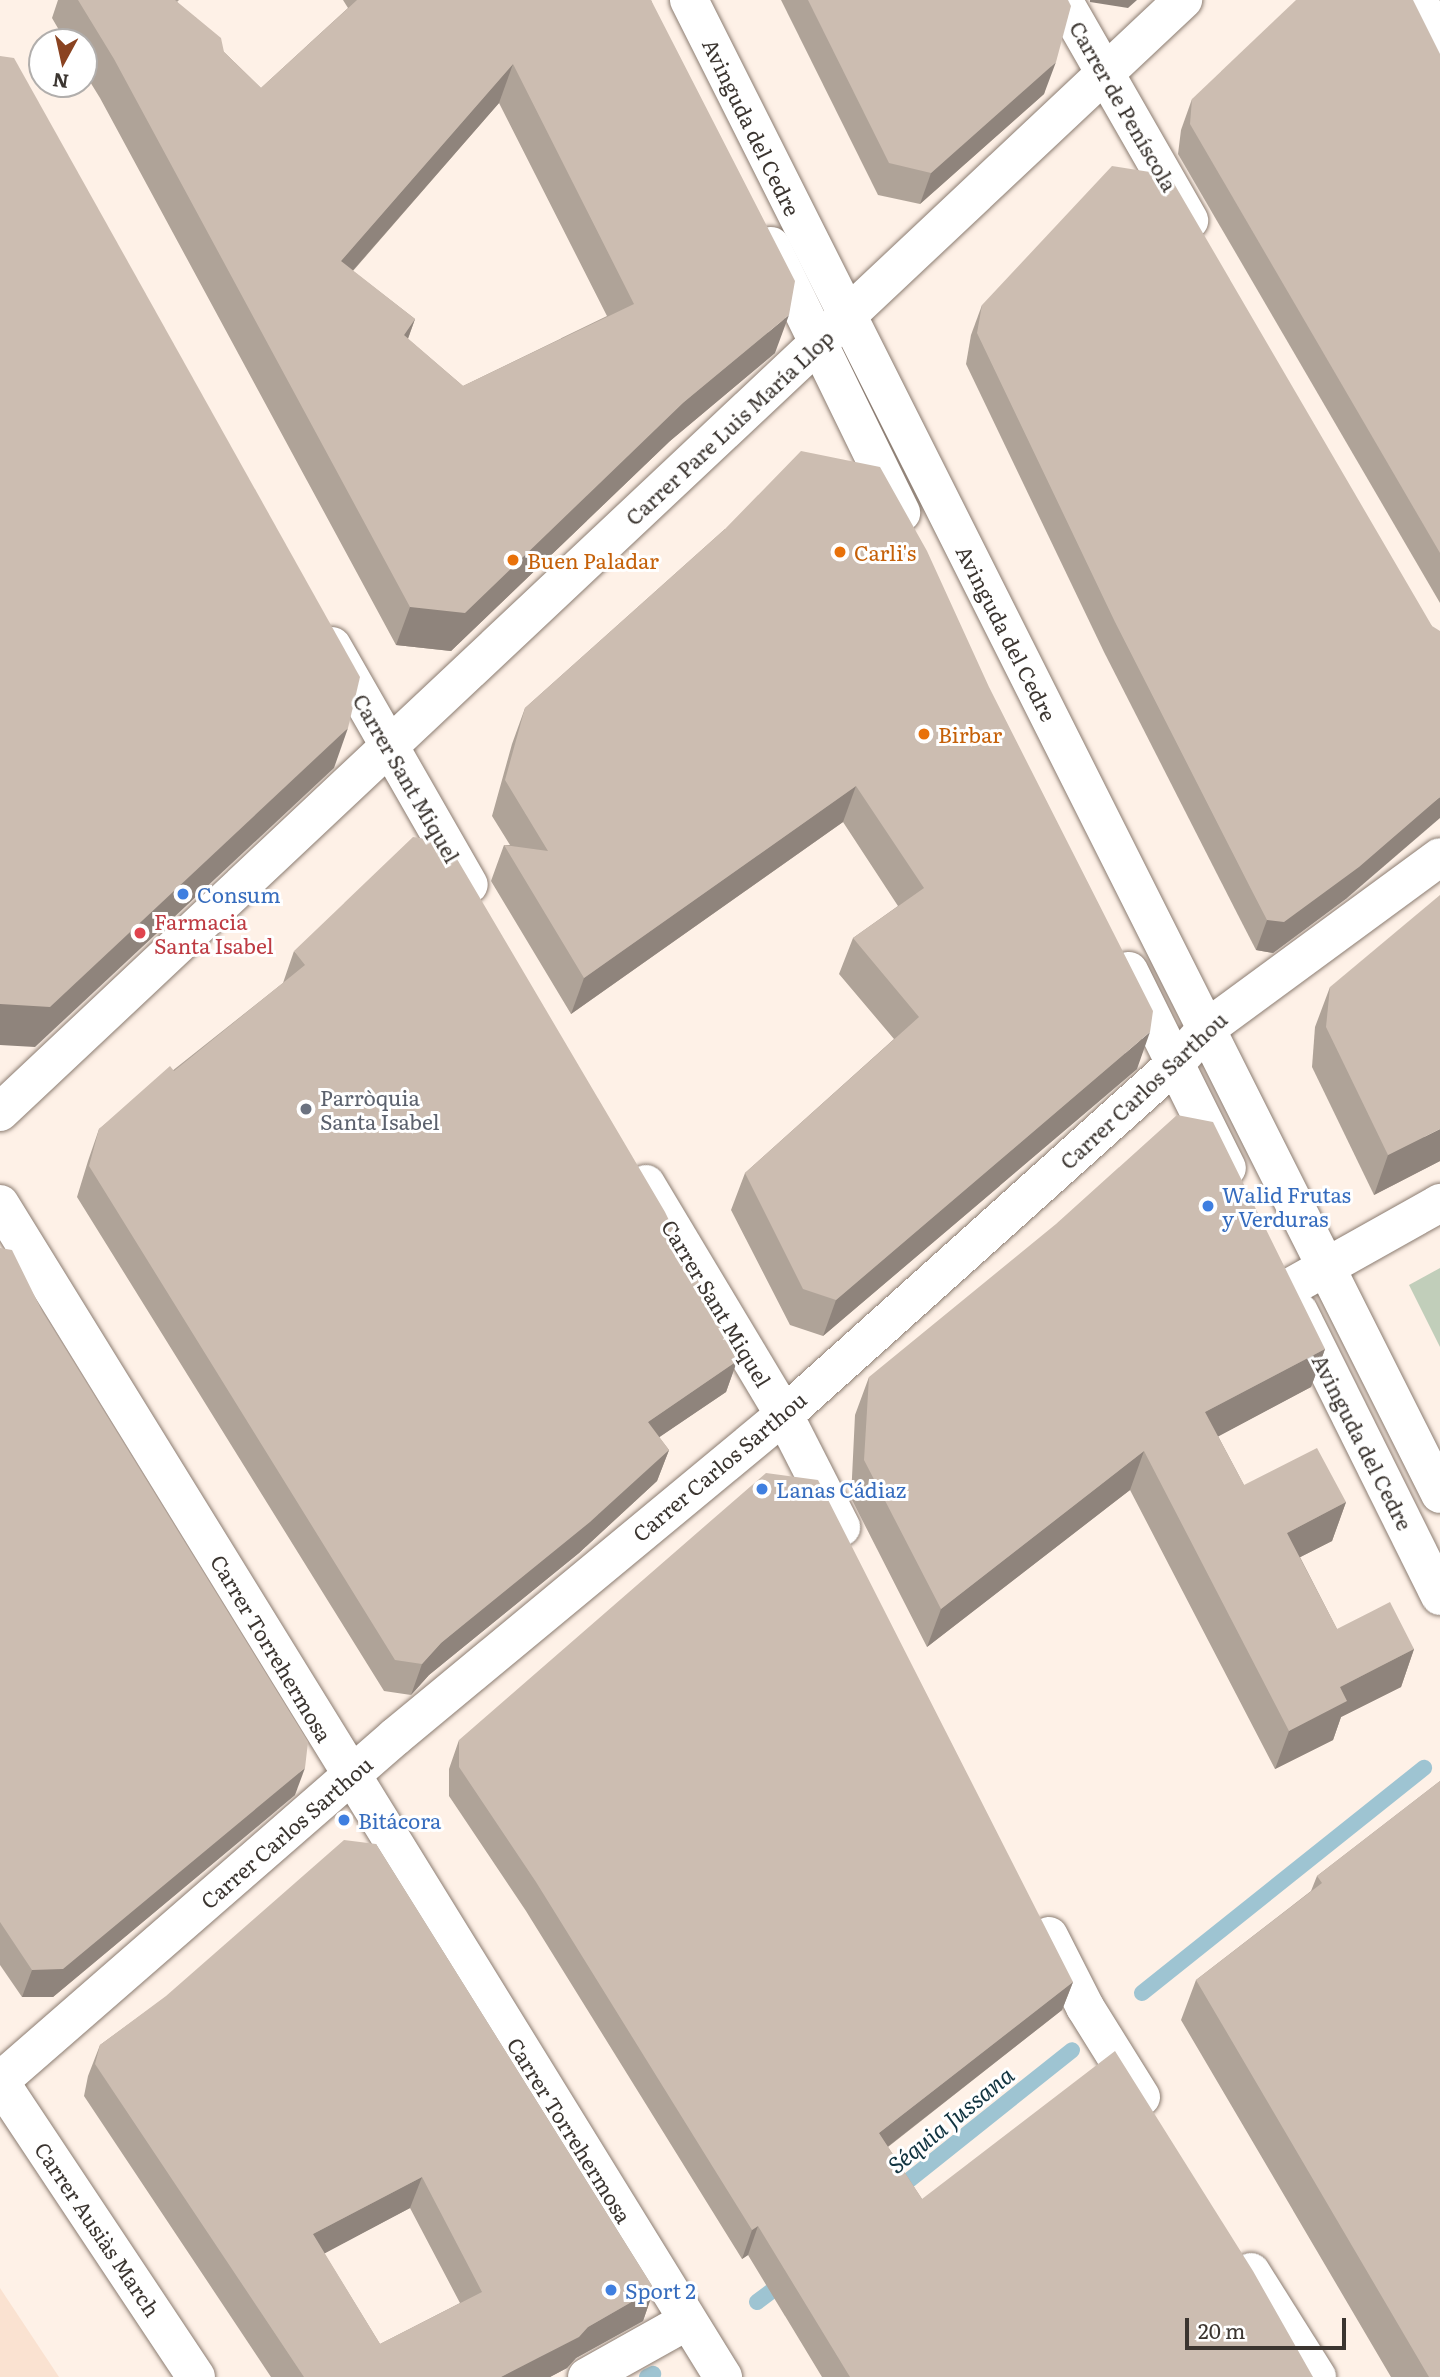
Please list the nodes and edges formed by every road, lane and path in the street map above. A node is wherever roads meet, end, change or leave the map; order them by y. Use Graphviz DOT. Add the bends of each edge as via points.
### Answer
graph roads {
  1 [pos="689,0"];
  2 [pos="1063,0"];
  3 [pos="1183,0"];
  4 [pos="1418,0"];
  5 [pos="1440,43"];
  6 [pos="1104,74"];
  7 [pos="753,210"];
  8 [pos="1209,253"];
  9 [pos="850,314"];
  10 [pos="817,344"];
  11 [pos="919,550"];
  12 [pos="314,613"];
  13 [pos="389,747"];
  14 [pos="1440,857"];
  15 [pos="486,915"];
  16 [pos="1116,945"];
  17 [pos="1206,1029"];
  18 [pos="1175,1064"];
  19 [pos="0,1112"];
  20 [pos="628,1153"];
  21 [pos="1243,1201"];
  22 [pos="1440,1203"];
  23 [pos="0,1204"];
  24 [pos="1268,1251"];
  25 [pos="1325,1266"];
  26 [pos="1287,1289"];
  27 [pos="784,1415"];
  28 [pos="1440,1494"];
  29 [pos="859,1563"];
  30 [pos="1440,1596"];
  31 [pos="350,1776"];
  32 [pos="1035,1908"];
  33 [pos="0,2081"];
  34 [pos="1157,2123"];
  35 [pos="1230,2238"];
  36 [pos="687,2321"];
  37 [pos="197,2377"];
  38 [pos="587,2377"];
  39 [pos="723,2377"];
  40 [pos="1317,2377"];
  1 -- 9 [label="street, Avinguda del Cedre"];
  2 -- 6 [label="street, Carrer de Peníscola"];
  3 -- 6 [label="street, Carrer Pare Luis María Llop"];
  4 -- 5 [label="street"];
  6 -- 8 [label="street, Carrer de Peníscola"];
  6 -- 9 [label="street, Carrer Pare Luis María Llop"];
  7 -- 10 [label="street, Avinguda del Cedre"];
  9 -- 10 [label="street, Carrer Pare Luis María Llop"];
  9 -- 17 [label="street, Avinguda del Cedre"];
  10 -- 11 [label="street, Avinguda del Cedre"];
  10 -- 13 [label="street, Carrer Pare Luis María Llop"];
  12 -- 13 [label="street, Carrer Sant Miquel"];
  13 -- 15 [label="street, Carrer Sant Miquel"];
  13 -- 19 [label="street, Carrer Pare Luis María Llop"];
  14 -- 17 [label="street, Carrer Carlos Sarthou"];
  16 -- 18 [label="street"];
  17 -- 18 [label="street, Carrer Carlos Sarthou"];
  17 -- 25 [label="street, Avinguda del Cedre"];
  18 -- 21 [label="street"];
  18 -- 27 [label="street, Carrer Carlos Sarthou"];
  20 -- 27 [label="street, Carrer Sant Miquel"];
  22 -- 25 [label="street"];
  23 -- 31 [label="street, Carrer Torrehermosa"];
  24 -- 26 [label="street, Avinguda del Cedre"];
  25 -- 26 [label="street"];
  25 -- 28 [label="street, Avinguda del Cedre"];
  26 -- 30 [label="street, Avinguda del Cedre"];
  27 -- 29 [label="street, Carrer Sant Miquel"];
  27 -- 31 [label="street, Carrer Carlos Sarthou"];
  31 -- 33 [label="street, Carrer Carlos Sarthou"];
  31 -- 39 [label="street, Carrer Torrehermosa"];
  32 -- 34 [label="street" via="1085,2007"];
  33 -- 37 [label="street, Carrer Ausiàs March"];
  35 -- 40 [label="street"];
  36 -- 38 [label="street"];
}
